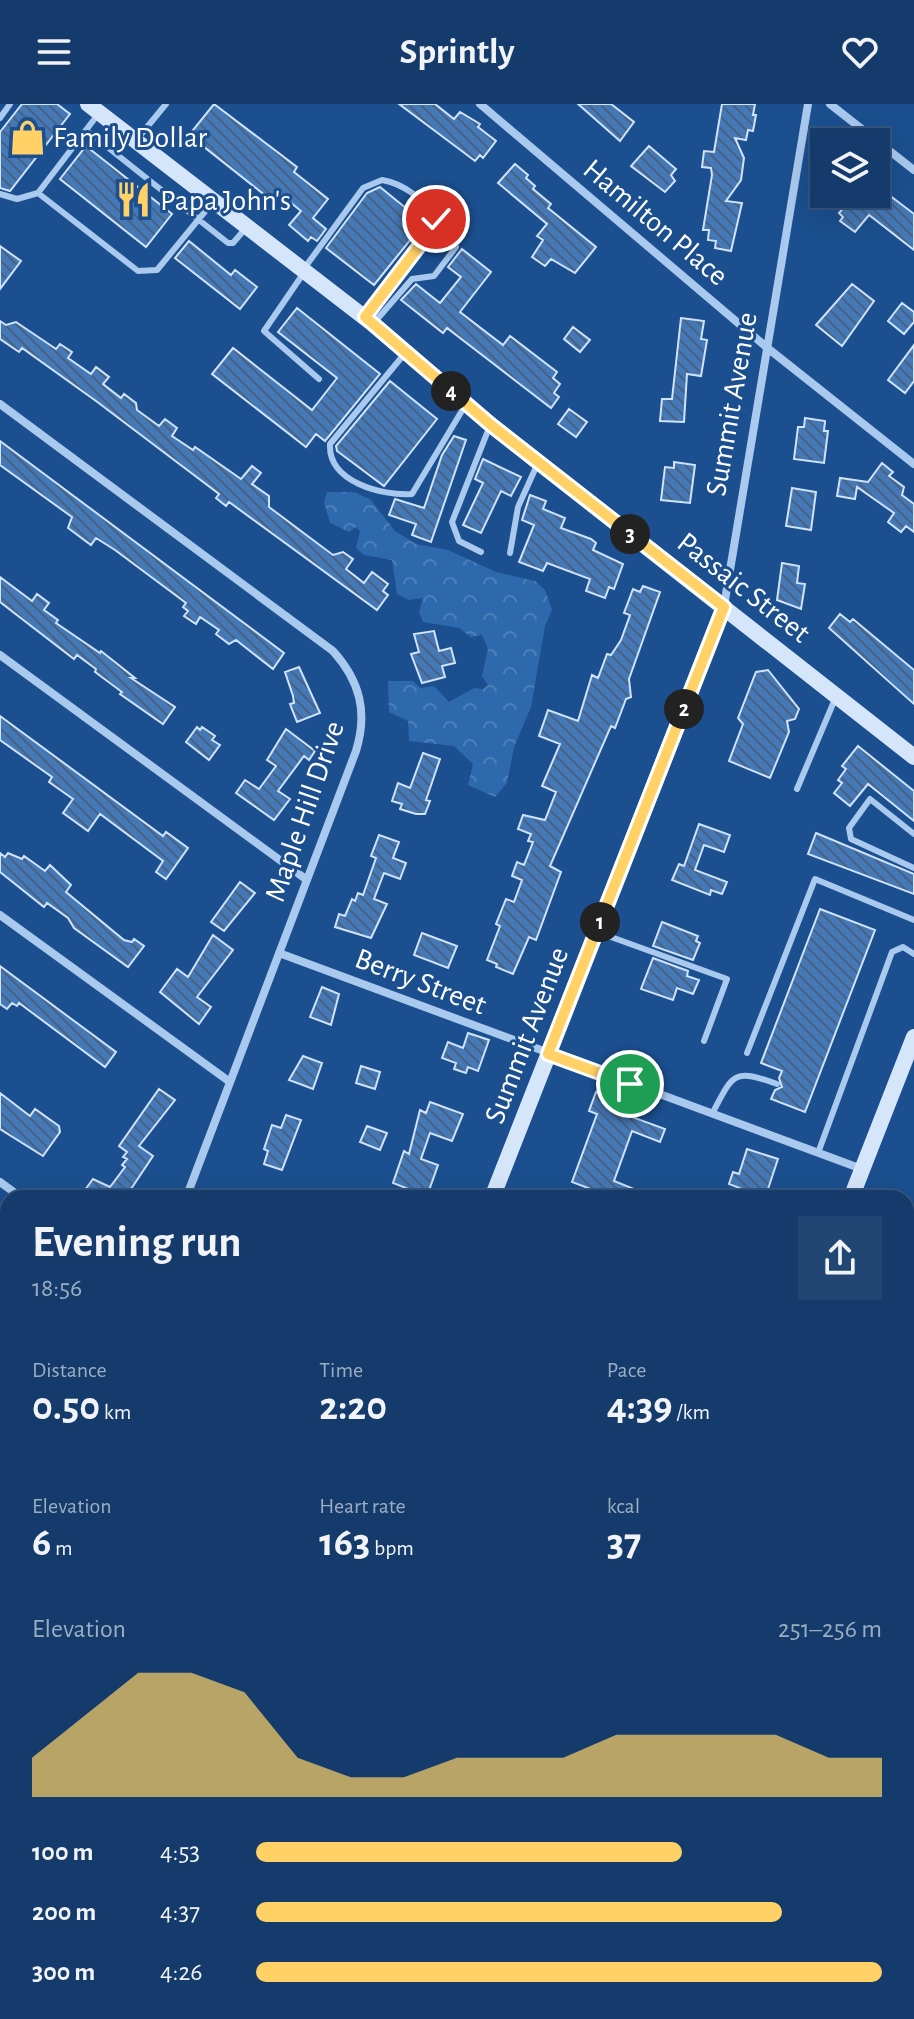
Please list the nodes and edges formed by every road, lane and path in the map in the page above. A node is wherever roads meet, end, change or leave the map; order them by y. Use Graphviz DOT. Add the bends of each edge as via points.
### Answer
graph roads {
  1 [pos="10,104"];
  2 [pos="166,104"];
  3 [pos="480,104"];
  4 [pos="808,104"];
  5 [pos="830,104"];
  6 [pos="94,108"];
  7 [pos="0,118"];
  8 [pos="86,130"];
  9 [pos="136,141"];
  10 [pos="914,170"];
  11 [pos="38,193"];
  12 [pos="0,194"];
  13 [pos="214,201"];
  14 [pos="199,219"];
  15 [pos="248,227"];
  16 [pos="456,247"];
  17 [pos="304,271"];
  18 [pos="369,321"];
  19 [pos="770,350"];
  20 [pos="406,352"];
  21 [pos="319,379"];
  22 [pos="0,404"];
  23 [pos="466,404"];
  24 [pos="491,425"];
  25 [pos="539,462"];
  26 [pos="914,464"];
  27 [pos="481,552"];
  28 [pos="510,553"];
  29 [pos="724,607"];
  30 [pos="0,655"];
  31 [pos="836,696"];
  32 [pos="914,757"];
  33 [pos="797,789"];
  34 [pos="914,834"];
  35 [pos="914,868"];
  36 [pos="307,880"];
  37 [pos="0,915"];
  38 [pos="914,920"];
  39 [pos="596,932"];
  40 [pos="279,953"];
  41 [pos="914,954"];
  42 [pos="914,1039"];
  43 [pos="704,1041"];
  44 [pos="747,1053"];
  45 [pos="548,1054"];
  46 [pos="908,1070"];
  47 [pos="230,1082"];
  48 [pos="777,1084"];
  49 [pos="712,1114"];
  50 [pos="818,1153"];
  51 [pos="862,1169"];
  52 [pos="189,1190"];
  53 [pos="495,1190"];
  54 [pos="854,1190"];
  1 -- 7 [label="lane"];
  2 -- 9 [label="lane"];
  3 -- 19 [label="street, Hamilton Place"];
  4 -- 19 [label="street, Summit Avenue"];
  5 -- 10 [label="street"];
  6 -- 8 [label="lane"];
  6 -- 9 [label="main road, Passaic Street"];
  8 -- 11 [label="lane"];
  8 -- 14 [label="lane"];
  9 -- 13 [label="main road, Passaic Street"];
  11 -- 12 [label="lane" via="17,199"];
  11 -- 14 [label="lane" via="138,271 157,270"];
  13 -- 14 [label="lane"];
  13 -- 15 [label="main road, Passaic Street"];
  14 -- 15 [label="lane" via="228,243"];
  15 -- 17 [label="main road, Passaic Street"];
  16 -- 18 [label="lane" via="434,276 412,279"];
  17 -- 18 [label="main road, Passaic Street"];
  17 -- 18 [label="lane" via="363,188 382,180 403,187 436,219"];
  17 -- 21 [label="lane" via="264,331"];
  18 -- 20 [label="main road, Passaic Street"];
  19 -- 26 [label="street, Hamilton Place"];
  19 -- 29 [label="street, Summit Avenue"];
  20 -- 23 [label="main road, Passaic Street"];
  20 -- 23 [label="lane" via="330,444 329,455 338,468 362,487 412,494"];
  22 -- 36 [label="street, Maple Hill Drive" via="345,665 360,697 361,734"];
  23 -- 24 [label="main road, Passaic Street"];
  24 -- 25 [label="main road, Passaic Street"];
  24 -- 27 [label="lane" via="452,522 459,541"];
  25 -- 28 [label="lane" via="518,507"];
  25 -- 29 [label="main road, Passaic Street"];
  29 -- 31 [label="main road, Passaic Street"];
  29 -- 39 [label="main road, Summit Avenue"];
  30 -- 36 [label="street"];
  31 -- 32 [label="main road, Passaic Street"];
  31 -- 33 [label="lane"];
  34 -- 35 [label="lane" via="870,799 849,828 851,839"];
  36 -- 40 [label="street, Maple Hill Drive"];
  37 -- 47 [label="street"];
  38 -- 44 [label="lane" via="815,879"];
  39 -- 43 [label="lane" via="727,979"];
  39 -- 45 [label="main road, Summit Avenue"];
  40 -- 45 [label="street, Berry Street"];
  40 -- 47 [label="street, Maple Hill Drive"];
  41 -- 50 [label="lane" via="903,947 892,952"];
  42 -- 46 [label="main road"];
  45 -- 49 [label="street, Berry Street"];
  45 -- 53 [label="main road, Summit Avenue"];
  46 -- 51 [label="main road"];
  47 -- 52 [label="street, Maple Hill Drive"];
  48 -- 49 [label="lane" via="737,1075"];
  49 -- 50 [label="street, Berry Street"];
  50 -- 51 [label="street, Berry Street"];
  51 -- 54 [label="main road"];
}
